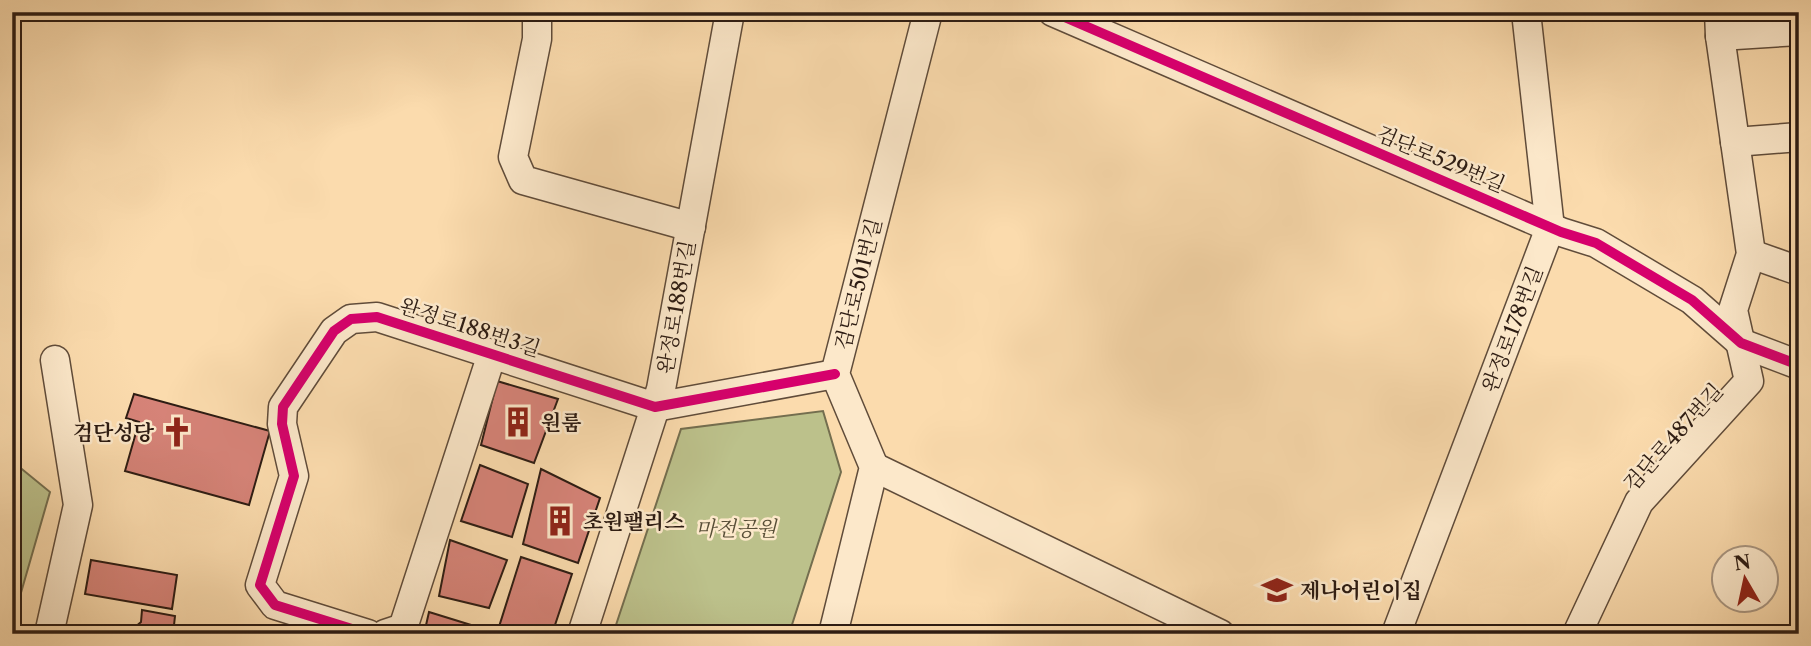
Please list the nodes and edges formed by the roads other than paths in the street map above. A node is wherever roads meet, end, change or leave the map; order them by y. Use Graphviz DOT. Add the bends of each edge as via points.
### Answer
graph roads {
  1 [pos="537,12"];
  2 [pos="730,12"];
  3 [pos="928,12"];
  4 [pos="1053,12"];
  5 [pos="1526,12"];
  6 [pos="1719,24"];
  7 [pos="1799,31"];
  8 [pos="1799,137"];
  9 [pos="1735,142"];
  10 [pos="691,227"];
  11 [pos="1550,228"];
  12 [pos="1751,254"];
  13 [pos="1799,271"];
  14 [pos="1741,343"];
  15 [pos="492,354"];
  16 [pos="55,360"];
  17 [pos="1799,365"];
  18 [pos="835,374"];
  19 [pos="655,407"];
  20 [pos="874,467"];
  21 [pos="322,627"];
  22 [pos="49,634"];
  23 [pos="368,634"];
  24 [pos="385,634"];
  25 [pos="582,634"];
  26 [pos="833,634"];
  27 [pos="1220,634"];
  28 [pos="1396,634"];
  29 [pos="1577,634"];
  1 -- 10 [label="street" via="537,39 513,158 523,180"];
  2 -- 10 [label="street, 완정로188번길"];
  3 -- 18 [label="street, 검단로501번길"];
  4 -- 11 [label="street, 검단로529번길"];
  5 -- 11 [label="street, 완정로178번길"];
  6 -- 7 [label="street"];
  6 -- 9 [label="street, 검단로487번길"];
  8 -- 9 [label="street"];
  9 -- 12 [label="street, 검단로487번길"];
  10 -- 19 [label="street, 완정로188번길"];
  11 -- 14 [label="street, 검단로529번길" via="1596,243 1692,300"];
  11 -- 28 [label="street, 완정로178번길"];
  12 -- 13 [label="street"];
  12 -- 14 [label="street, 검단로487번길" via="1733,310"];
  14 -- 17 [label="street, 검단로529번길"];
  14 -- 29 [label="street, 검단로487번길" via="1749,381 1639,502"];
  15 -- 19 [label="street, 완정로188번3길"];
  15 -- 21 [label="street, 완정로188번3길" via="377,317 351,319 334,331 283,407 282,424 294,476 260,585 275,605"];
  15 -- 24 [label="street, 완정로188번3길" via="404,628"];
  16 -- 22 [label="street" via="78,505"];
  18 -- 19 [label="street"];
  18 -- 20 [label="street, 검단로501번길"];
  19 -- 25 [label="street, 완정로188번길"];
  20 -- 26 [label="street"];
  20 -- 27 [label="street"];
  21 -- 23 [label="street, 완정로188번3길"];
}
